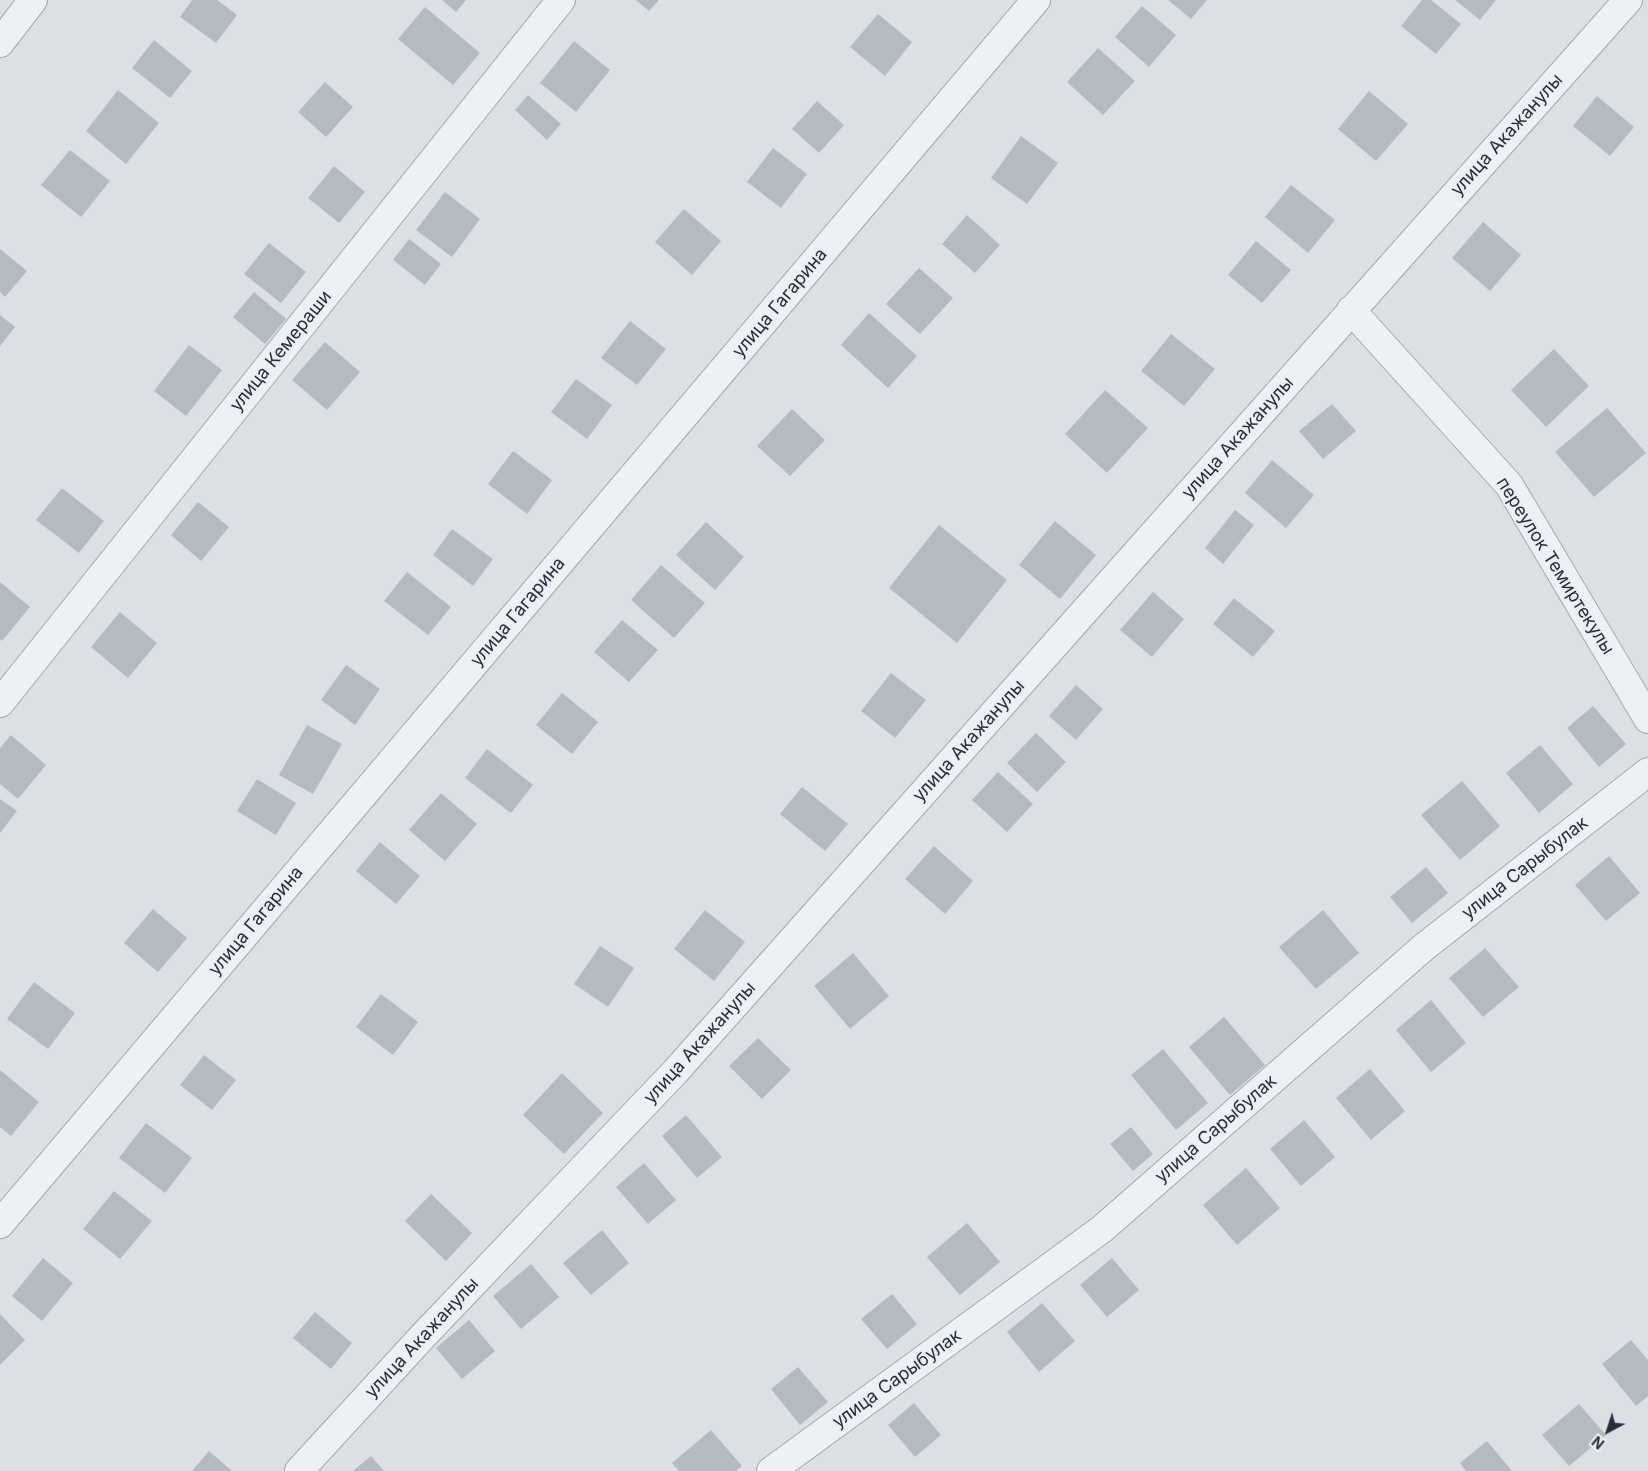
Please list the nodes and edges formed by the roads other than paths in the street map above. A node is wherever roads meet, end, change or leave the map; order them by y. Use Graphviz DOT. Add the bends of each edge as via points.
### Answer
graph roads {
  1 [pos="33,0"];
  2 [pos="561,0"];
  3 [pos="1036,0"];
  4 [pos="1628,0"];
  5 [pos="0,44"];
  6 [pos="1352,310"];
  7 [pos="0,703"];
  8 [pos="1648,719"];
  9 [pos="1648,772"];
  10 [pos="0,1224"];
  11 [pos="299,1471"];
  12 [pos="771,1471"];
  1 -- 5 [label="street"];
  2 -- 7 [label="street, улица Кемераши"];
  3 -- 10 [label="street, улица Гагарина"];
  4 -- 6 [label="street, улица Акажанулы"];
  6 -- 8 [label="street, переулок Темиртекулы" via="1509,485"];
  6 -- 11 [label="street, улица Акажанулы" via="675,1072"];
  9 -- 12 [label="street, улица Сарыбулак" via="1424,947 1102,1229"];
}
